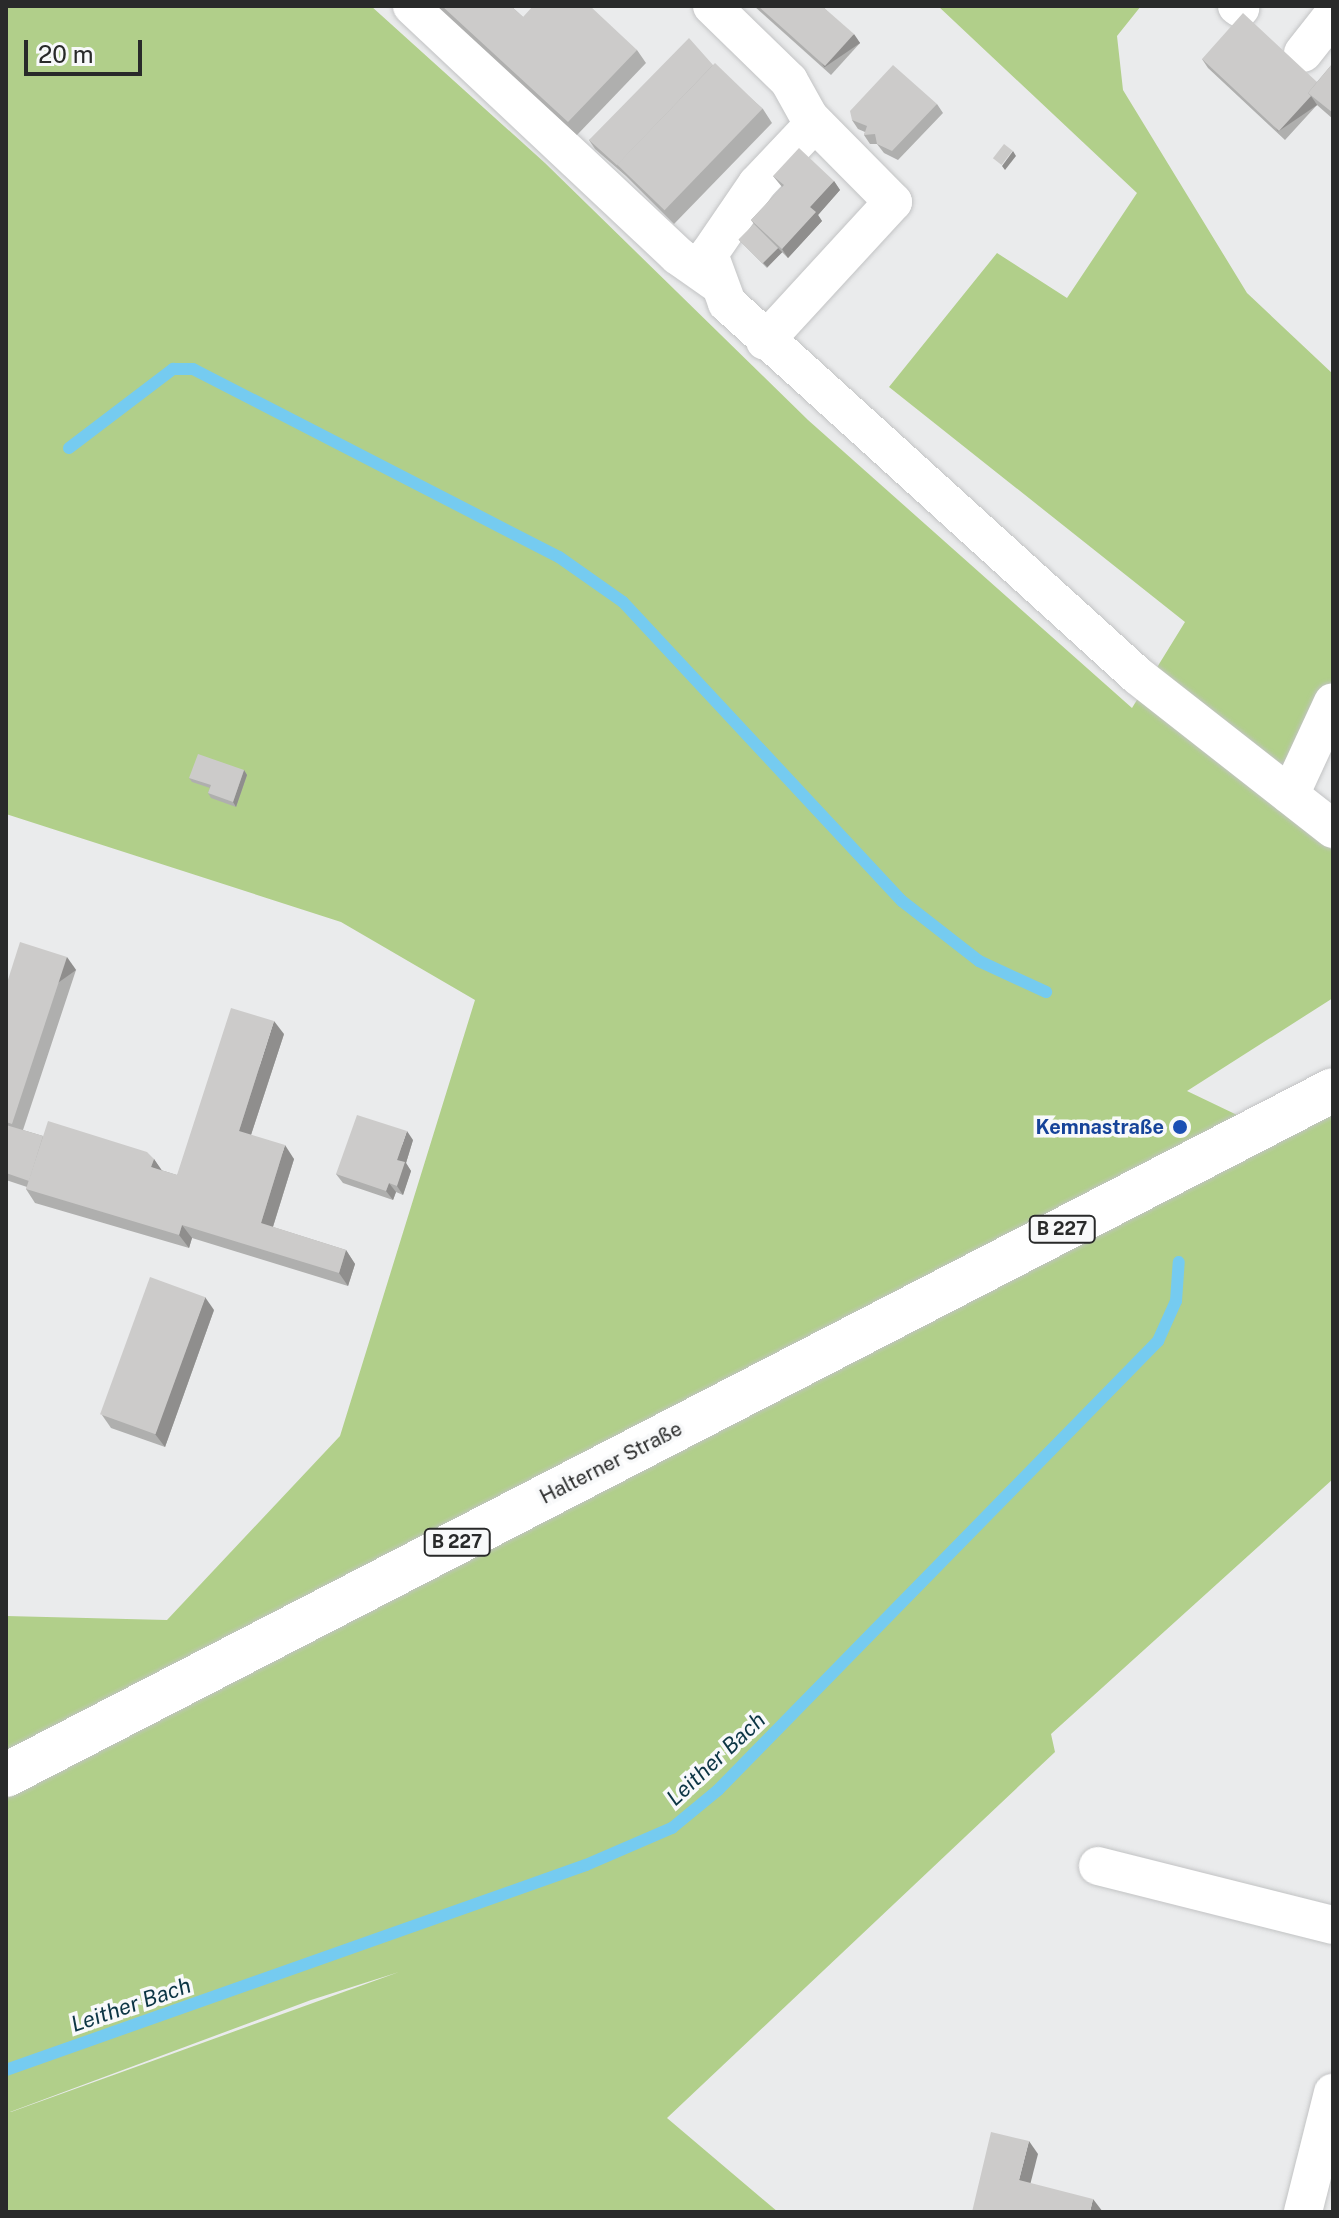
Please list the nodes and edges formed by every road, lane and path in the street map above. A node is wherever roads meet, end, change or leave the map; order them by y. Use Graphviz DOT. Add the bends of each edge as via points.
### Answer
graph roads {
  1 [pos="412,6"];
  2 [pos="712,6"];
  3 [pos="1333,15"];
  4 [pos="1303,53"];
  5 [pos="809,117"];
  6 [pos="715,282"];
  7 [pos="765,341"];
  8 [pos="1333,702"];
  9 [pos="1290,795"];
  10 [pos="1333,829"];
  11 [pos="1333,1090"];
  12 [pos="6,1775"];
  13 [pos="1098,1866"];
  14 [pos="1333,1925"];
  15 [pos="1333,2093"];
  16 [pos="1303,2212"];
  1 -- 6 [label="street" via="678,256"];
  2 -- 5 [label="street" via="789,81"];
  3 -- 4 [label="street"];
  5 -- 6 [label="street" via="809,129 757,184 709,254"];
  5 -- 7 [label="street" via="893,202"];
  6 -- 7 [label="street" via="727,303"];
  7 -- 9 [label="street" via="1138,676"];
  8 -- 9 [label="street"];
  9 -- 10 [label="street"];
  11 -- 12 [label="main road, Halterner Straße / B 227"];
  13 -- 14 [label="street"];
  15 -- 16 [label="street"];
}
